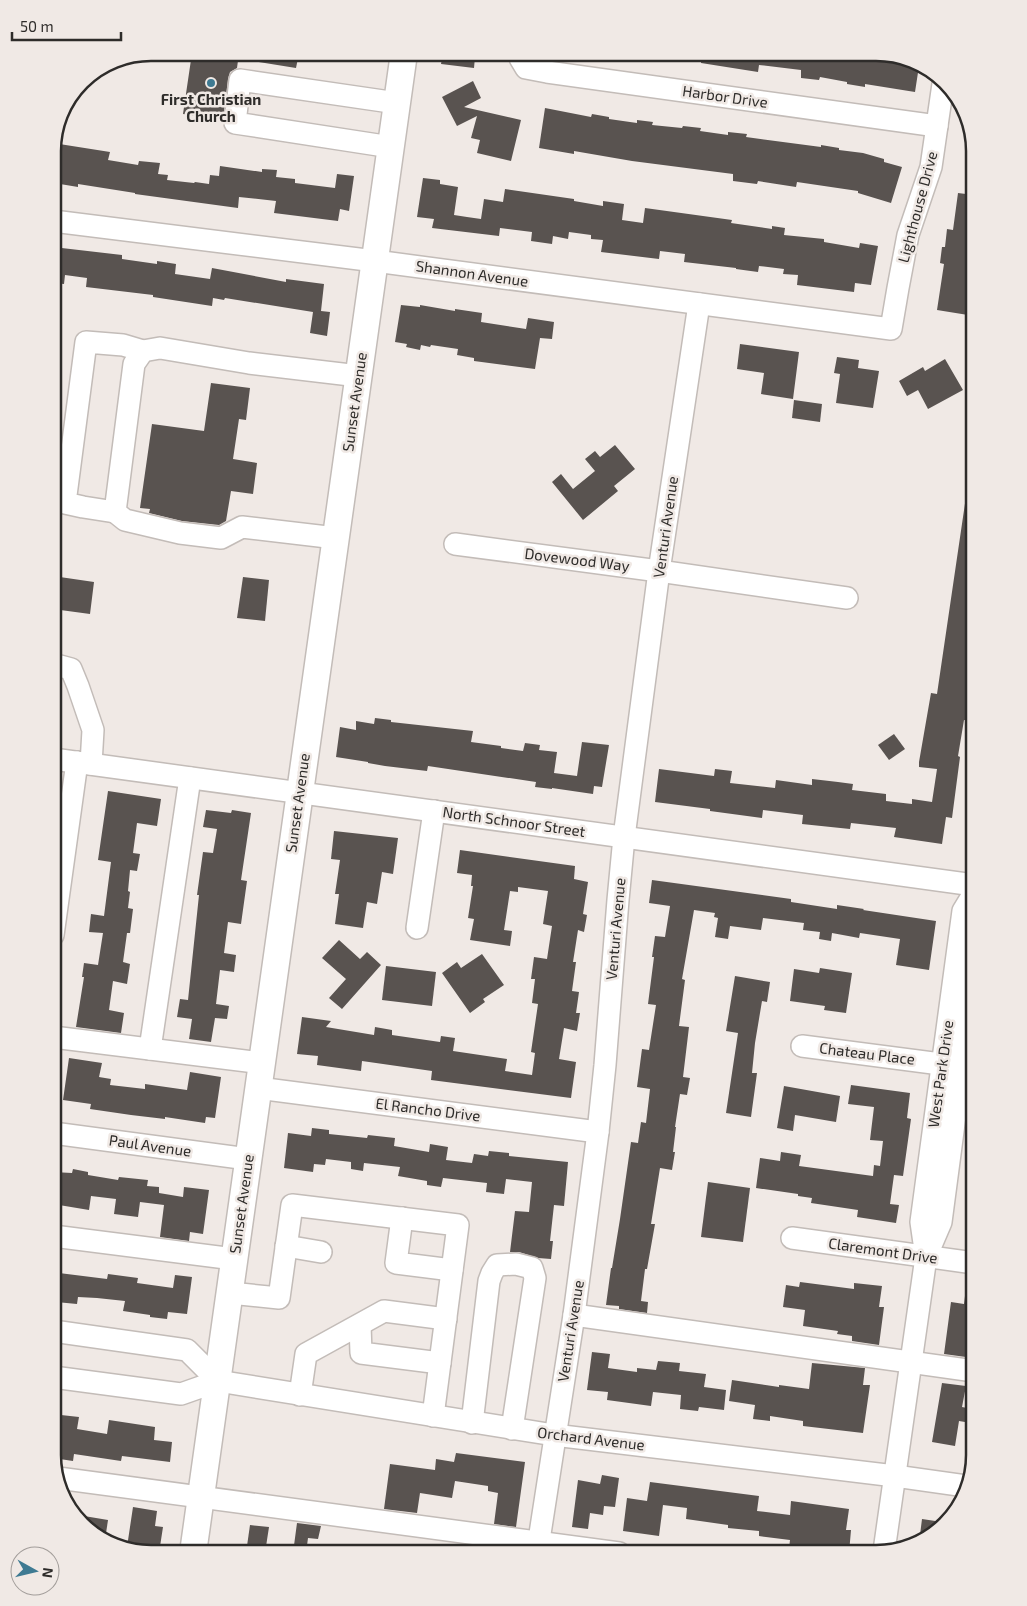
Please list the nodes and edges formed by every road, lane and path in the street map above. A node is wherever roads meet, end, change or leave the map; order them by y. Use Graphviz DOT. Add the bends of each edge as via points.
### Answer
graph roads {
  1 [pos="403,61"];
  2 [pos="523,61"];
  3 [pos="942,91"];
  4 [pos="397,103"];
  5 [pos="937,126"];
  6 [pos="391,147"];
  7 [pos="61,221"];
  8 [pos="375,261"];
  9 [pos="699,304"];
  10 [pos="892,330"];
  11 [pos="143,351"];
  12 [pos="359,376"];
  13 [pos="115,512"];
  14 [pos="336,538"];
  15 [pos="455,544"];
  16 [pos="659,571"];
  17 [pos="847,598"];
  18 [pos="61,666"];
  19 [pos="61,759"];
  20 [pos="84,763"];
  21 [pos="190,778"];
  22 [pos="299,793"];
  23 [pos="434,811"];
  24 [pos="624,837"];
  25 [pos="966,884"];
  26 [pos="61,891"];
  27 [pos="966,906"];
  28 [pos="416,928"];
  29 [pos="966,1006"];
  30 [pos="61,1038"];
  31 [pos="802,1046"];
  32 [pos="150,1049"];
  33 [pos="952,1065"];
  34 [pos="260,1076"];
  35 [pos="598,1132"];
  36 [pos="61,1134"];
  37 [pos="248,1160"];
  38 [pos="402,1218"];
  39 [pos="61,1237"];
  40 [pos="792,1238"];
  41 [pos="286,1246"];
  42 [pos="321,1252"];
  43 [pos="926,1257"];
  44 [pos="234,1260"];
  45 [pos="966,1262"];
  46 [pos="452,1270"];
  47 [pos="230,1293"];
  48 [pos="574,1315"];
  49 [pos="446,1319"];
  50 [pos="360,1324"];
  51 [pos="61,1332"];
  52 [pos="440,1363"];
  53 [pos="911,1363"];
  54 [pos="966,1370"];
  55 [pos="61,1378"];
  56 [pos="218,1381"];
  57 [pos="300,1394"];
  58 [pos="433,1416"];
  59 [pos="472,1423"];
  60 [pos="512,1429"];
  61 [pos="554,1435"];
  62 [pos="895,1476"];
  63 [pos="64,1479"];
  64 [pos="960,1485"];
  65 [pos="201,1498"];
  66 [pos="885,1544"];
  67 [pos="194,1545"];
  68 [pos="518,1545"];
  69 [pos="538,1545"];
  1 -- 4 [label="main road, Sunset Avenue"];
  2 -- 5 [label="street, Harbor Drive" via="526,68 547,72"];
  3 -- 5 [label="street, Lighthouse Drive"];
  4 -- 6 [label="main road, Sunset Avenue"];
  4 -- 6 [label="street" via="240,80 235,123"];
  5 -- 10 [label="street, Lighthouse Drive" via="931,167 908,235"];
  6 -- 8 [label="main road, Sunset Avenue"];
  7 -- 8 [label="street, Shannon Avenue"];
  8 -- 9 [label="street, Shannon Avenue"];
  8 -- 12 [label="main road, Sunset Avenue"];
  9 -- 10 [label="street, Shannon Avenue"];
  9 -- 16 [label="street, Venturi Avenue"];
  11 -- 12 [label="street" via="160,348"];
  11 -- 13 [label="street" via="134,364"];
  11 -- 13 [label="street" via="123,345 86,342 64,503"];
  12 -- 14 [label="main road, Sunset Avenue"];
  13 -- 14 [label="street" via="125,520 180,533 221,538 242,527"];
  14 -- 22 [label="main road, Sunset Avenue"];
  15 -- 16 [label="street, Dovewood Way"];
  16 -- 17 [label="street, Dovewood Way"];
  16 -- 24 [label="street, Venturi Avenue"];
  18 -- 20 [label="street" via="71,669 93,730"];
  19 -- 20 [label="street, North Schnoor Street"];
  20 -- 21 [label="street, North Schnoor Street"];
  20 -- 26 [label="street"];
  21 -- 22 [label="street, North Schnoor Street"];
  21 -- 32 [label="street"];
  22 -- 23 [label="street, North Schnoor Street"];
  22 -- 34 [label="main road, Sunset Avenue"];
  23 -- 24 [label="street, North Schnoor Street"];
  23 -- 28 [label="street"];
  24 -- 25 [label="street, North Schnoor Street"];
  24 -- 35 [label="street, Venturi Avenue"];
  27 -- 33 [label="street, West Park Drive" via="963,911"];
  29 -- 33 [label="street, West Park Drive"];
  30 -- 32 [label="street, El Rancho Drive"];
  31 -- 33 [label="street, Chateau Place"];
  32 -- 34 [label="street, El Rancho Drive"];
  33 -- 43 [label="street, West Park Drive" via="941,1222"];
  34 -- 35 [label="street, El Rancho Drive"];
  34 -- 37 [label="main road, Sunset Avenue"];
  35 -- 48 [label="street, Venturi Avenue"];
  36 -- 37 [label="street, Paul Avenue"];
  37 -- 44 [label="main road, Sunset Avenue"];
  38 -- 41 [label="street" via="292,1205"];
  38 -- 46 [label="street" via="458,1225"];
  38 -- 46 [label="street" via="396,1263"];
  39 -- 44 [label="street"];
  40 -- 43 [label="street, Claremont Drive"];
  41 -- 42 [label="street"];
  41 -- 47 [label="street" via="279,1298"];
  43 -- 45 [label="street, Claremont Drive"];
  43 -- 53 [label="street, West Park Drive"];
  44 -- 47 [label="main road, Sunset Avenue"];
  46 -- 49 [label="street"];
  47 -- 56 [label="main road, Sunset Avenue"];
  48 -- 53 [label="street"];
  48 -- 61 [label="street, Venturi Avenue"];
  49 -- 50 [label="street" via="384,1311"];
  49 -- 52 [label="street"];
  50 -- 52 [label="street" via="361,1353"];
  50 -- 57 [label="street" via="306,1354"];
  51 -- 56 [label="street" via="187,1350"];
  52 -- 58 [label="street"];
  53 -- 54 [label="street"];
  53 -- 62 [label="street, West Park Drive"];
  55 -- 56 [label="street" via="181,1394"];
  56 -- 57 [label="street, Orchard Avenue"];
  56 -- 65 [label="main road, Sunset Avenue"];
  57 -- 58 [label="street, Orchard Avenue"];
  58 -- 59 [label="street, Orchard Avenue"];
  59 -- 60 [label="street, Orchard Avenue"];
  59 -- 60 [label="street" via="489,1281 497,1265 516,1264 532,1268 535,1278"];
  60 -- 61 [label="street, Orchard Avenue"];
  61 -- 62 [label="street, Orchard Avenue"];
  61 -- 69 [label="street, Venturi Avenue"];
  62 -- 64 [label="street, Orchard Avenue"];
  62 -- 66 [label="street, West Park Drive"];
  63 -- 65 [label="street"];
  65 -- 67 [label="main road, Sunset Avenue"];
  65 -- 68 [label="street"];
}
